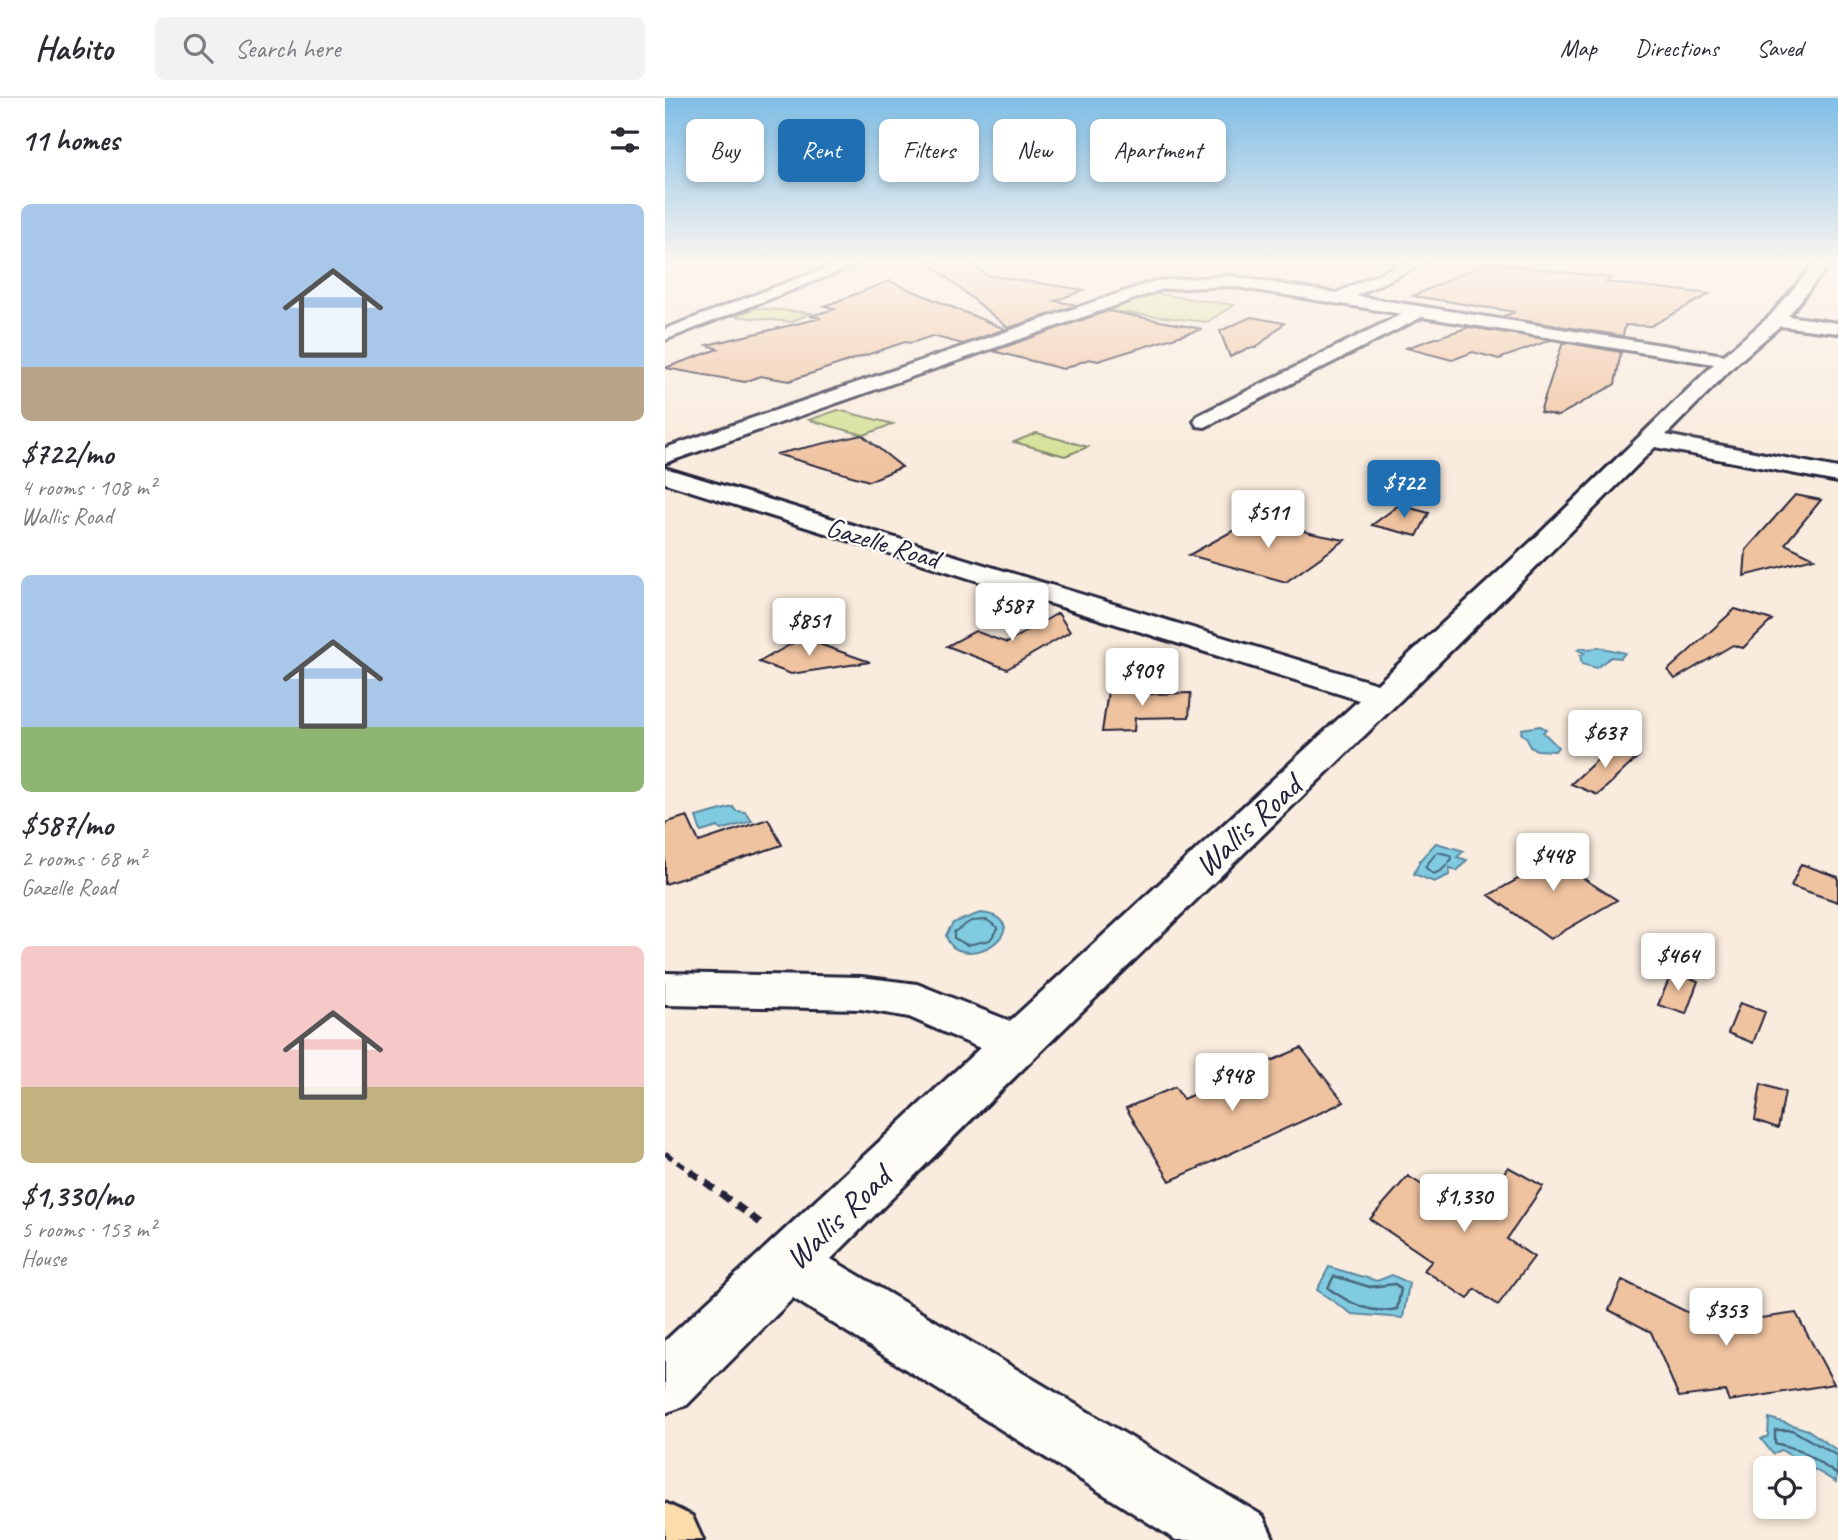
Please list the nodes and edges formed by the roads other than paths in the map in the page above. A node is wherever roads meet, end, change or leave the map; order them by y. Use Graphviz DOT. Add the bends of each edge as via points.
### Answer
graph roads {
  1 [pos="1026,329"];
  2 [pos="1384,329"];
  3 [pos="1522,329"];
  4 [pos="1765,329"];
  5 [pos="1728,361"];
  6 [pos="1205,421"];
  7 [pos="1649,439"];
  8 [pos="665,457"];
  9 [pos="665,475"];
  10 [pos="1838,475"];
  11 [pos="1382,696"];
  12 [pos="665,989"];
  13 [pos="1016,1044"];
  14 [pos="788,1264"];
  15 [pos="665,1383"];
  16 [pos="1239,1540"];
  1 -- 8 [label="street"];
  2 -- 6 [label="street"];
  3 -- 5 [label="street"];
  4 -- 5 [label="street, Wallis Road"];
  5 -- 7 [label="street, Wallis Road"];
  7 -- 10 [label="street"];
  7 -- 11 [label="street, Wallis Road"];
  9 -- 11 [label="street, Gazelle Road"];
  11 -- 13 [label="street, Wallis Road"];
  12 -- 13 [label="street" via="861,993 916,1001"];
  13 -- 14 [label="street, Wallis Road"];
  14 -- 15 [label="street, Wallis Road"];
  14 -- 16 [label="street"];
}
